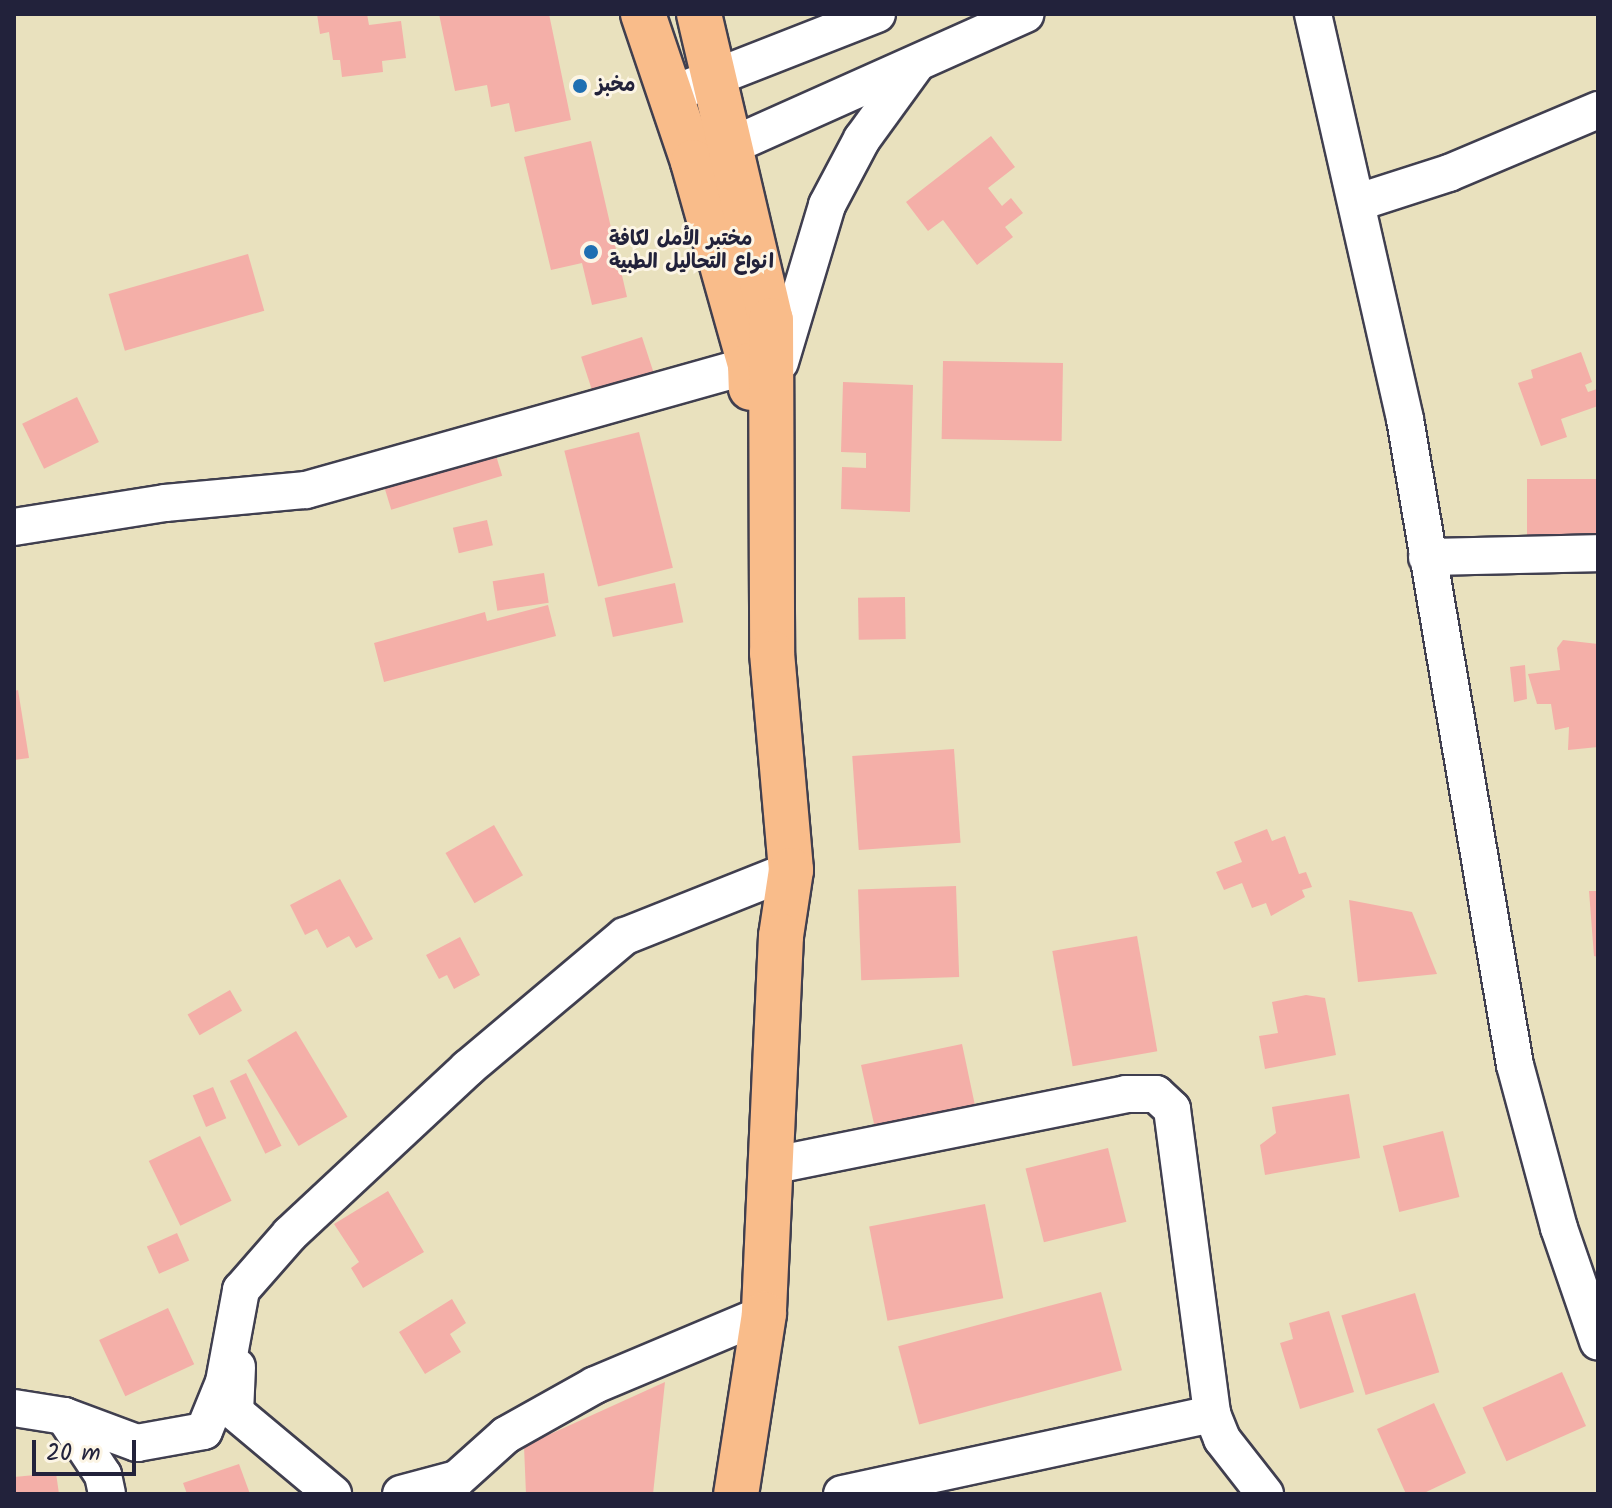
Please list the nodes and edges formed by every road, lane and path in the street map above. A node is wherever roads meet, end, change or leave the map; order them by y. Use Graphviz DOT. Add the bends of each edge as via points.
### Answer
graph roads {
  1 [pos="643,14"];
  2 [pos="699,14"];
  3 [pos="877,14"];
  4 [pos="1026,14"];
  5 [pos="1313,14"];
  6 [pos="916,65"];
  7 [pos="713,78"];
  8 [pos="670,94"];
  9 [pos="1598,110"];
  10 [pos="712,154"];
  11 [pos="1359,202"];
  12 [pos="762,376"];
  13 [pos="14,527"];
  14 [pos="1598,553"];
  15 [pos="1427,557"];
  16 [pos="791,870"];
  17 [pos="770,1166"];
  18 [pos="241,1290"];
  19 [pos="764,1314"];
  20 [pos="1598,1341"];
  21 [pos="14,1408"];
  22 [pos="1212,1414"];
  23 [pos="64,1416"];
  24 [pos="107,1494"];
  25 [pos="333,1494"];
  26 [pos="401,1494"];
  27 [pos="736,1494"];
  28 [pos="842,1494"];
  29 [pos="1265,1494"];
  1 -- 8 [label="main road"];
  2 -- 7 [label="main road"];
  3 -- 7 [label="street"];
  4 -- 6 [label="street"];
  5 -- 11 [label="street"];
  6 -- 10 [label="street"];
  6 -- 12 [label="street" via="862,139 827,205"];
  7 -- 8 [label="street"];
  7 -- 10 [label="main road"];
  8 -- 10 [label="main road"];
  9 -- 11 [label="street" via="1449,173"];
  10 -- 12 [label="main road"];
  10 -- 12 [label="main road" via="771,320"];
  11 -- 15 [label="street" via="1405,419"];
  12 -- 13 [label="street" via="306,490 165,503"];
  12 -- 16 [label="main road" via="752,397 770,469 772,653"];
  14 -- 15 [label="street"];
  15 -- 20 [label="street" via="1515,1065 1559,1228"];
  16 -- 17 [label="main road" via="781,936"];
  16 -- 18 [label="street" via="625,936 468,1068 290,1234"];
  17 -- 19 [label="main road"];
  17 -- 22 [label="street" via="1126,1094 1156,1094 1172,1109"];
  18 -- 23 [label="street" via="224,1382 204,1431 137,1443"];
  18 -- 25 [label="street" via="235,1412"];
  19 -- 26 [label="street" via="595,1385 506,1435 457,1479"];
  19 -- 27 [label="main road"];
  21 -- 23 [label="street"];
  22 -- 28 [label="street"];
  22 -- 29 [label="street" via="1222,1439"];
  23 -- 24 [label="street" via="103,1475"];
}
